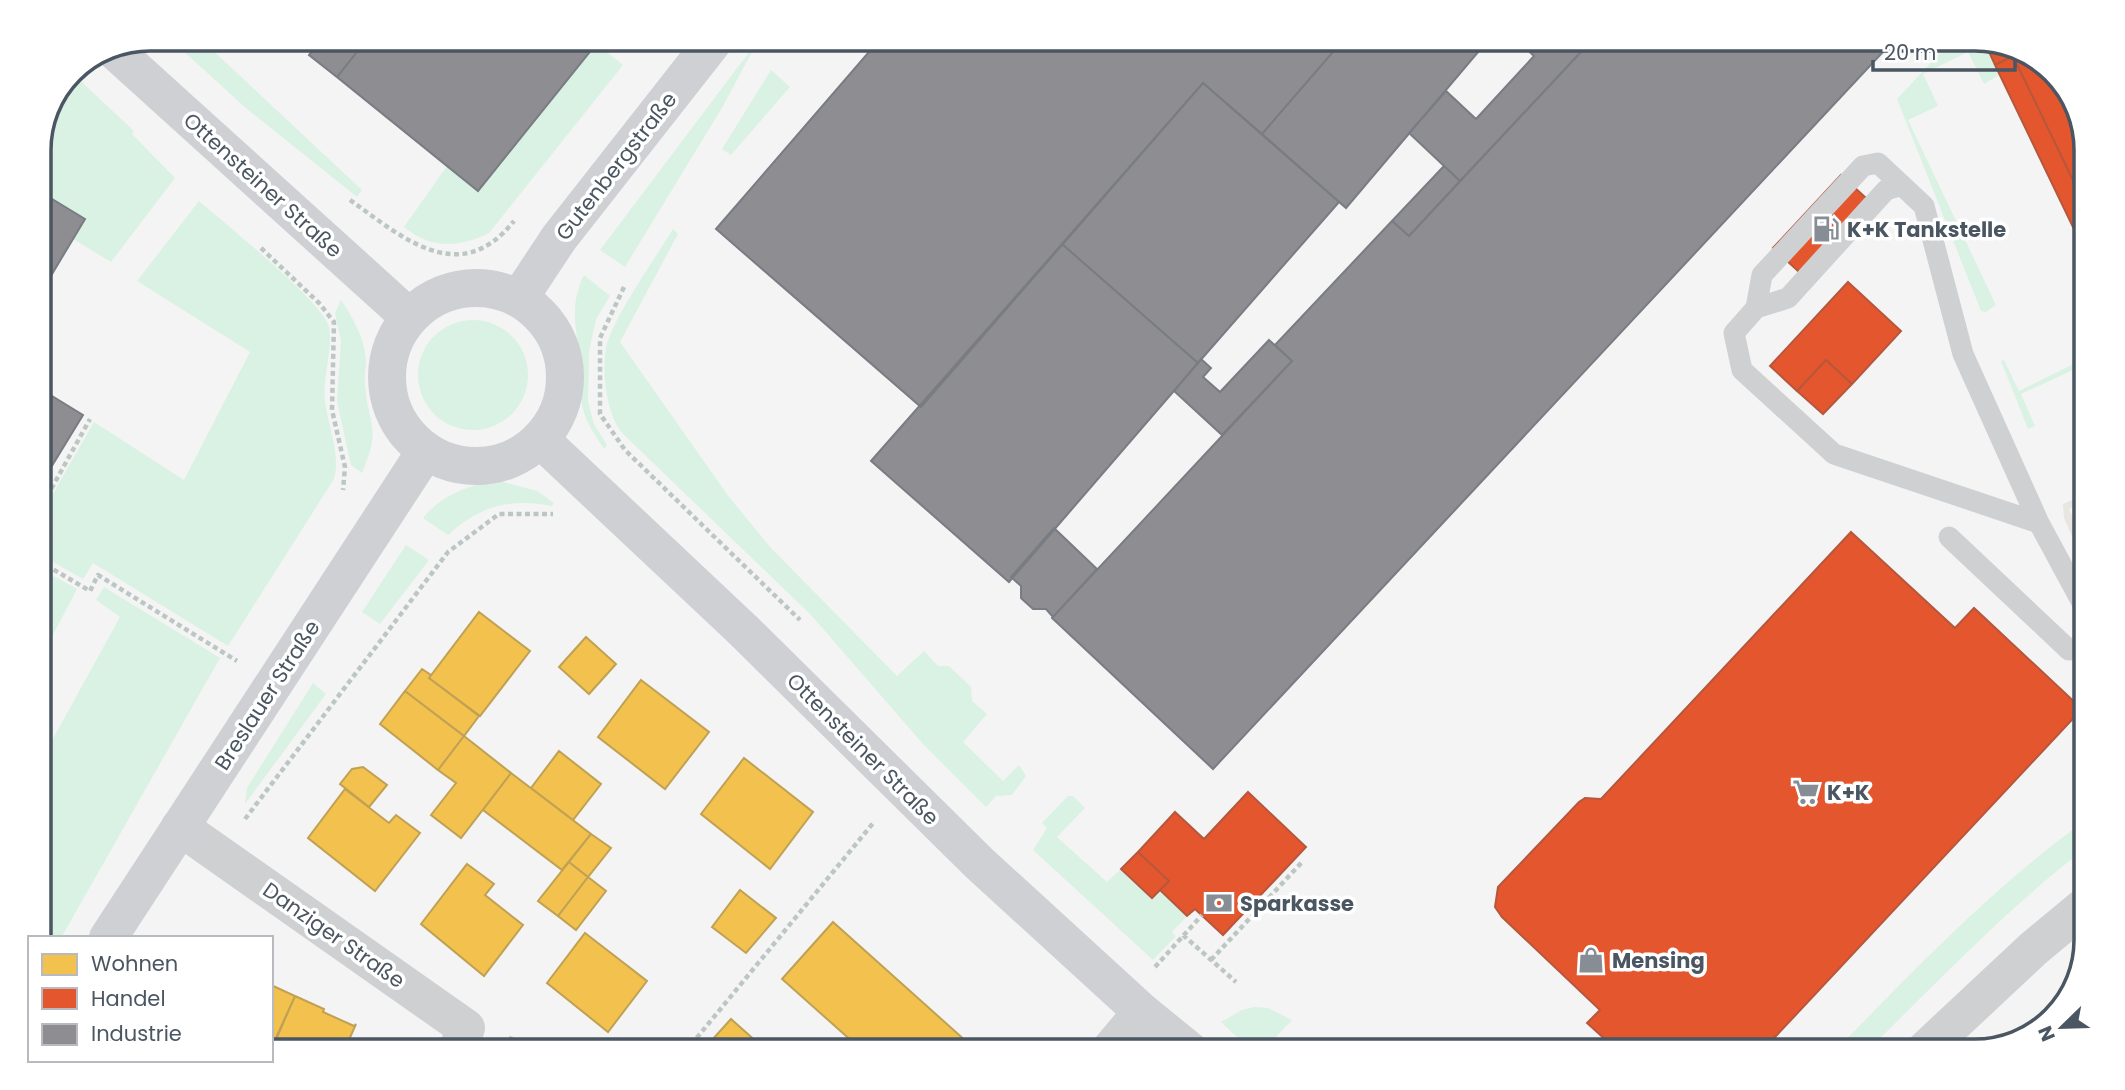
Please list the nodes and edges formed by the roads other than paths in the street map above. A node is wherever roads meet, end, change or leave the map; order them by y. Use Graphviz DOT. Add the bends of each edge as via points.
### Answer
graph roads {
  1 [pos="706,51"];
  2 [pos="120,56"];
  3 [pos="1902,185"];
  4 [pos="520,297"];
  5 [pos="1756,308"];
  6 [pos="409,317"];
  7 [pos="541,440"];
  8 [pos="425,452"];
  9 [pos="2039,523"];
  10 [pos="1949,537"];
  11 [pos="2074,588"];
  12 [pos="2074,650"];
  13 [pos="180,827"];
  14 [pos="2074,916"];
  15 [pos="109,936"];
  16 [pos="1142,1012"];
  17 [pos="462,1039"];
  18 [pos="1120,1039"];
  19 [pos="1174,1039"];
  20 [pos="1938,1039"];
  1 -- 4 [label="street, Gutenbergstraße" via="559,238"];
  2 -- 6 [label="street, Ottensteiner Straße"];
  3 -- 5 [label="lane" via="1885,190 1788,298"];
  3 -- 5 [label="lane" via="1878,163 1863,166 1762,275"];
  3 -- 9 [label="lane" via="1924,206 1963,354"];
  4 -- 6 [label="street" via="490,287 461,289 432,299"];
  4 -- 7 [label="street" via="550,325 563,354 566,384 559,414"];
  5 -- 9 [label="lane" via="1734,333 1741,370 1834,454"];
  6 -- 8 [label="street" via="393,344 386,379 392,409 408,436"];
  7 -- 8 [label="street" via="513,460 482,467 454,465"];
  7 -- 16 [label="street, Ottensteiner Straße" via="743,630 979,863"];
  8 -- 13 [label="street, Breslauer Straße"];
  9 -- 11 [label="lane"];
  10 -- 12 [label="lane" via="2069,650"];
  13 -- 15 [label="street, Breslauer Straße"];
  13 -- 17 [label="street, Danziger Straße" via="466,1028"];
  14 -- 20 [label="street"];
  16 -- 18 [label="street"];
  16 -- 19 [label="street, Ottensteiner Straße"];
}
